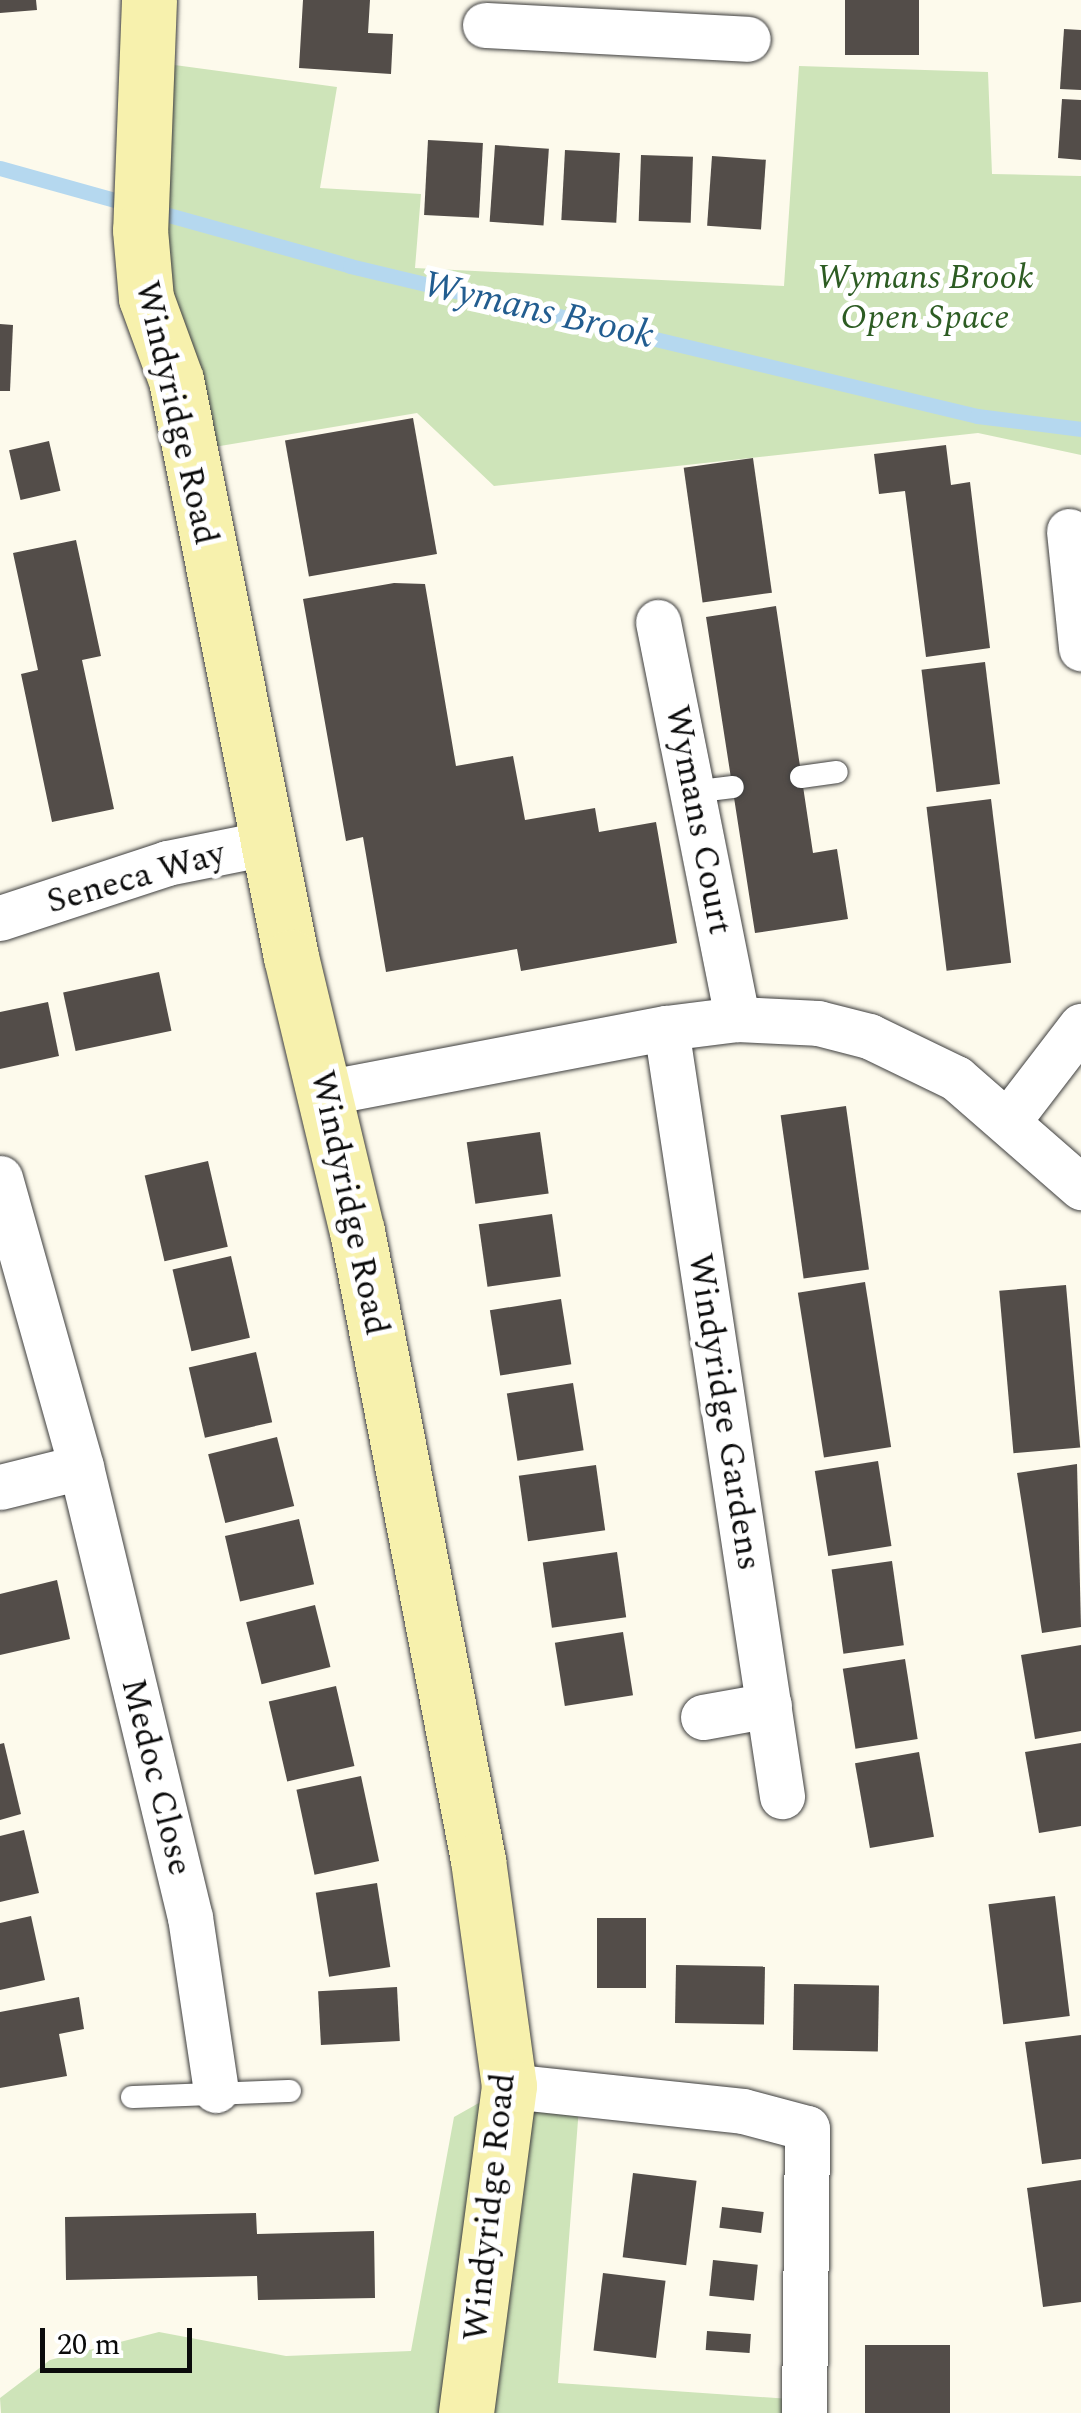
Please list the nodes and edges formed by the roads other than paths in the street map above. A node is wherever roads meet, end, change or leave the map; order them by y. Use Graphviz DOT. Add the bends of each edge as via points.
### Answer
graph roads {
  1 [pos="150,0"];
  2 [pos="597,15"];
  3 [pos="485,25"];
  4 [pos="748,40"];
  5 [pos="1068,530"];
  6 [pos="658,622"];
  7 [pos="1081,648"];
  8 [pos="838,772"];
  9 [pos="801,777"];
  10 [pos="272,842"];
  11 [pos="0,918"];
  12 [pos="737,1019"];
  13 [pos="1081,1026"];
  14 [pos="666,1028"];
  15 [pos="329,1092"];
  16 [pos="1008,1120"];
  17 [pos="0,1178"];
  18 [pos="1081,1187"];
  19 [pos="81,1467"];
  20 [pos="0,1486"];
  21 [pos="769,1704"];
  22 [pos="703,1717"];
  23 [pos="782,1796"];
  24 [pos="509,2086"];
  25 [pos="216,2090"];
  26 [pos="290,2090"];
  27 [pos="132,2097"];
  28 [pos="466,2413"];
  29 [pos="804,2413"];
  1 -- 10 [label="street, Windyridge Road" via="146,298 176,380"];
  2 -- 3 [label="street"];
  2 -- 4 [label="street"];
  5 -- 7 [label="street"];
  6 -- 12 [label="street, Wymans Court" via="712,790"];
  8 -- 9 [label="lane"];
  10 -- 11 [label="street, Seneca Way" via="166,864"];
  10 -- 15 [label="street, Windyridge Road" via="291,957"];
  12 -- 14 [label="street"];
  12 -- 16 [label="street" via="870,1036 956,1078"];
  13 -- 16 [label="street"];
  14 -- 15 [label="street"];
  14 -- 21 [label="street, Windyridge Gardens"];
  15 -- 24 [label="street, Windyridge Road" via="478,1860"];
  16 -- 18 [label="street"];
  17 -- 19 [label="street, Medoc Close"];
  19 -- 20 [label="street"];
  19 -- 25 [label="street, Medoc Close" via="190,1918"];
  21 -- 22 [label="street"];
  21 -- 23 [label="street, Windyridge Gardens"];
  24 -- 28 [label="street, Windyridge Road"];
  24 -- 29 [label="street" via="743,2111 807,2128"];
  25 -- 26 [label="lane"];
  25 -- 27 [label="lane"];
}
